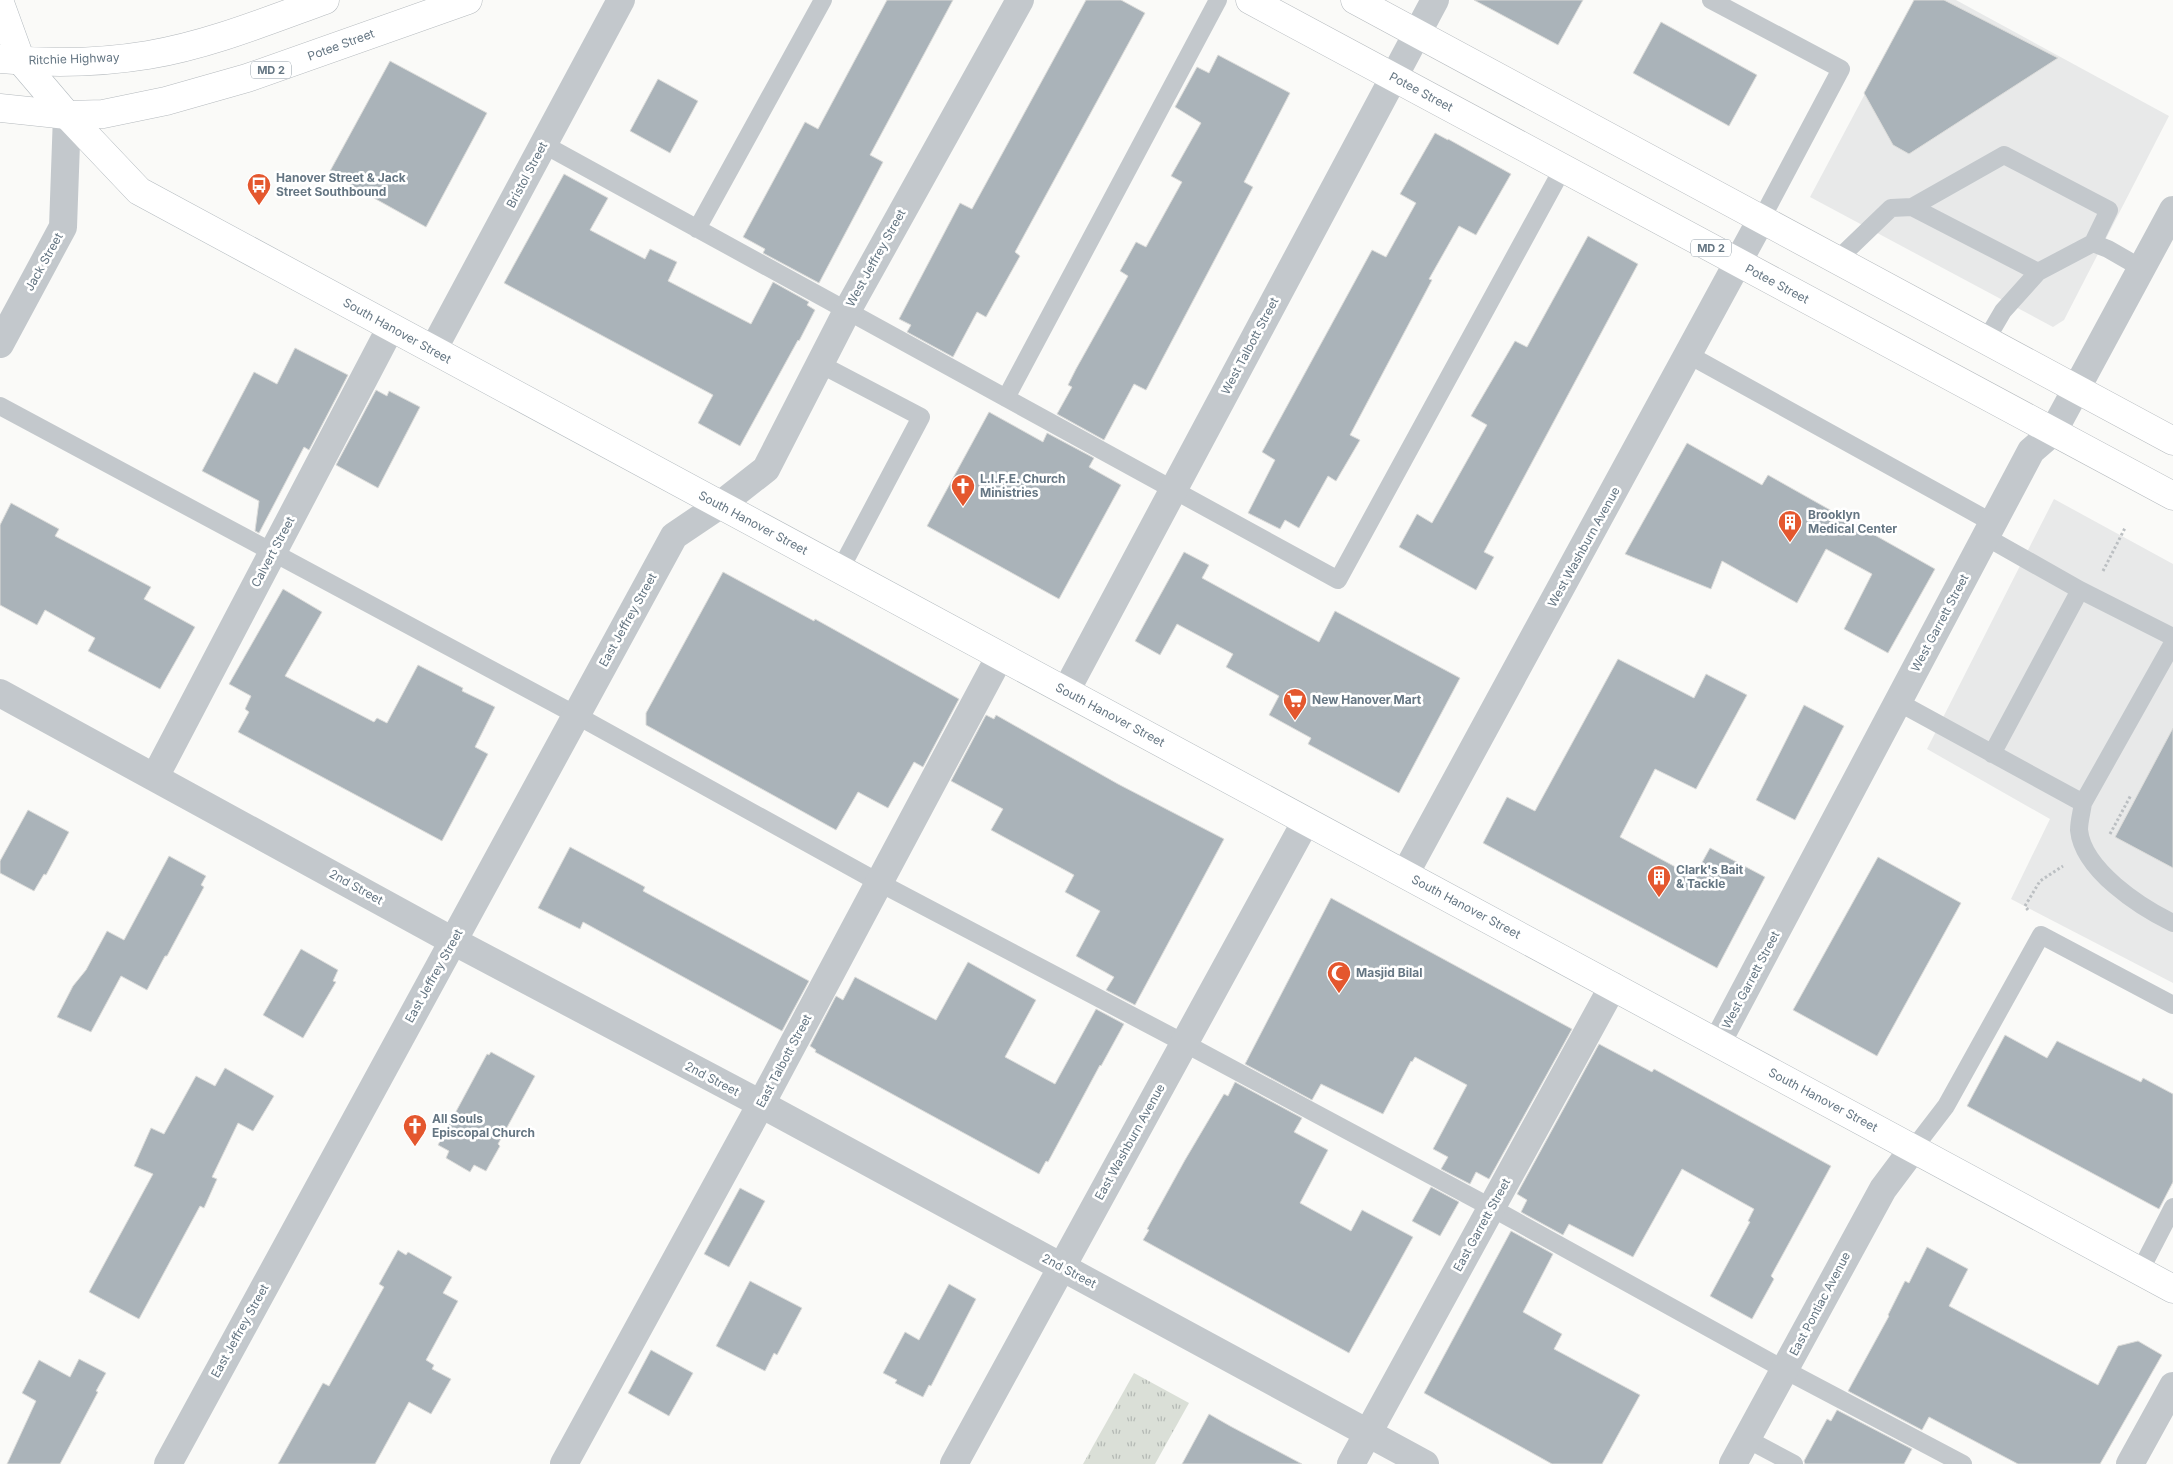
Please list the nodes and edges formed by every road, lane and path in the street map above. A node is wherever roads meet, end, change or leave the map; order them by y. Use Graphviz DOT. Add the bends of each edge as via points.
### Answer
graph roads {
  1 [pos="325,0"];
  2 [pos="468,0"];
  3 [pos="621,0"];
  4 [pos="823,0"];
  5 [pos="1020,0"];
  6 [pos="1218,0"];
  7 [pos="1250,0"];
  8 [pos="1355,0"];
  9 [pos="1435,0"];
  10 [pos="1711,0"];
  11 [pos="0,3"];
  12 [pos="1417,33"];
  13 [pos="11,60"];
  14 [pos="1394,77"];
  15 [pos="0,108"];
  16 [pos="67,114"];
  17 [pos="543,144"];
  18 [pos="1563,168"];
  19 [pos="1912,207"];
  20 [pos="2173,210"];
  21 [pos="1762,218"];
  22 [pos="698,229"];
  23 [pos="2092,243"];
  24 [pos="1838,259"];
  25 [pos="1739,263"];
  26 [pos="2141,268"];
  27 [pos="2038,272"];
  28 [pos="847,310"];
  29 [pos="391,327"];
  30 [pos="1986,340"];
  31 [pos="0,344"];
  32 [pos="433,350"];
  33 [pos="1689,355"];
  34 [pos="820,364"];
  35 [pos="2076,389"];
  36 [pos="1006,398"];
  37 [pos="0,406"];
  38 [pos="2053,432"];
  39 [pos="2173,441"];
  40 [pos="1173,490"];
  41 [pos="2173,496"];
  42 [pos="720,505"];
  43 [pos="2125,528"];
  44 [pos="1990,530"];
  45 [pos="273,552"];
  46 [pos="840,570"];
  47 [pos="2101,573"];
  48 [pos="2080,590"];
  49 [pos="2173,637"];
  50 [pos="2173,643"];
  51 [pos="1000,656"];
  52 [pos="1066,692"];
  53 [pos="0,693"];
  54 [pos="1898,702"];
  55 [pos="576,715"];
  56 [pos="1992,754"];
  57 [pos="155,777"];
  58 [pos="2131,795"];
  59 [pos="2083,803"];
  60 [pos="1306,821"];
  61 [pos="2108,838"];
  62 [pos="2069,861"];
  63 [pos="1405,874"];
  64 [pos="878,882"];
  65 [pos="2173,924"];
  66 [pos="2041,935"];
  67 [pos="453,941"];
  68 [pos="1613,986"];
  69 [pos="2173,1005"];
  70 [pos="1184,1043"];
  71 [pos="1717,1043"];
  72 [pos="761,1104"];
  73 [pos="1913,1149"];
  74 [pos="2173,1207"];
  75 [pos="1492,1208"];
  76 [pos="1062,1267"];
  77 [pos="2140,1271"];
  78 [pos="2173,1289"];
  79 [pos="1785,1370"];
  80 [pos="2173,1386"];
  81 [pos="1368,1433"];
  82 [pos="1747,1438"];
  83 [pos="168,1464"];
  84 [pos="564,1464"];
  85 [pos="954,1464"];
  86 [pos="1351,1464"];
  87 [pos="1425,1464"];
  88 [pos="1733,1464"];
  89 [pos="1794,1464"];
  90 [pos="1963,1464"];
  91 [pos="2130,1464"];
  1 -- 13 [label="main road, Ritchie Highway" via="231,34 148,55 95,61"];
  2 -- 16 [label="main road, Potee Street / MD 2" via="247,78 166,101 103,114"];
  3 -- 17 [label="street, Bristol Street"];
  4 -- 22 [label="lane"];
  5 -- 28 [label="street, West Jeffrey Street"];
  6 -- 36 [label="lane"];
  7 -- 14 [label="main road, Potee Street / MD 2"];
  8 -- 12 [label="main road"];
  9 -- 12 [label="street, West Talbott Street"];
  10 -- 21 [label="lane" via="1841,69"];
  11 -- 13 [label="main road"];
  12 -- 14 [label="street, West Talbott Street"];
  12 -- 21 [label="main road"];
  13 -- 16 [label="main road, South Hanover Street"];
  14 -- 18 [label="main road, Potee Street / MD 2"];
  14 -- 40 [label="street, West Talbott Street"];
  15 -- 16 [label="main road, MD 2"];
  16 -- 29 [label="main road, South Hanover Street" via="139,191"];
  16 -- 31 [label="street, Jack Street" via="64,227"];
  17 -- 22 [label="lane"];
  17 -- 32 [label="street, Bristol Street"];
  18 -- 25 [label="main road, Potee Street / MD 2"];
  18 -- 40 [label="lane" via="1338,580"];
  19 -- 23 [label="lane" via="2004,155 2109,210"];
  19 -- 24 [label="lane" via="1891,208"];
  19 -- 27 [label="lane"];
  20 -- 26 [label="street, West Garrett Street"];
  21 -- 24 [label="main road"];
  21 -- 25 [label="street, West Washburn Avenue"];
  22 -- 28 [label="lane"];
  23 -- 26 [label="lane" via="2108,248"];
  23 -- 27 [label="lane"];
  24 -- 30 [label="main road"];
  25 -- 33 [label="street, West Washburn Avenue"];
  25 -- 38 [label="main road, Potee Street / MD 2"];
  26 -- 35 [label="street, West Garrett Street"];
  27 -- 30 [label="lane" via="2003,311"];
  28 -- 34 [label="street, West Jeffrey Street"];
  28 -- 36 [label="lane"];
  29 -- 32 [label="main road, South Hanover Street"];
  29 -- 45 [label="street, Calvert Street"];
  30 -- 35 [label="main road"];
  32 -- 42 [label="main road, South Hanover Street"];
  33 -- 44 [label="lane"];
  33 -- 63 [label="street, West Washburn Avenue"];
  34 -- 42 [label="street, West Jeffrey Street" via="766,469"];
  34 -- 46 [label="lane" via="921,417"];
  35 -- 38 [label="street, West Garrett Street"];
  35 -- 39 [label="main road"];
  36 -- 40 [label="lane"];
  37 -- 45 [label="lane"];
  38 -- 41 [label="main road, Potee Street / MD 2"];
  38 -- 44 [label="street, West Garrett Street" via="2031,451"];
  40 -- 52 [label="street, West Talbott Street"];
  42 -- 46 [label="main road, South Hanover Street"];
  42 -- 55 [label="street, East Jeffrey Street" via="674,536"];
  43 -- 47 [label="path"];
  44 -- 48 [label="lane"];
  44 -- 54 [label="street, West Garrett Street"];
  45 -- 55 [label="lane"];
  45 -- 57 [label="street, Calvert Street"];
  46 -- 51 [label="main road, South Hanover Street"];
  48 -- 49 [label="lane"];
  48 -- 56 [label="lane"];
  50 -- 59 [label="lane"];
  51 -- 52 [label="main road, South Hanover Street"];
  51 -- 64 [label="street, East Talbott Street"];
  52 -- 60 [label="main road, South Hanover Street"];
  53 -- 57 [label="street, 2nd Street"];
  54 -- 56 [label="lane"];
  54 -- 71 [label="street, West Garrett Street"];
  55 -- 64 [label="lane"];
  55 -- 67 [label="street, East Jeffrey Street"];
  56 -- 59 [label="lane"];
  57 -- 67 [label="street, 2nd Street"];
  58 -- 61 [label="path"];
  59 -- 65 [label="lane" via="2079,830 2086,854 2112,884"];
  60 -- 63 [label="main road, South Hanover Street"];
  60 -- 70 [label="street, East Washburn Avenue"];
  62 -- 66 [label="path" via="2040,881 2025,906"];
  63 -- 68 [label="main road, South Hanover Street"];
  64 -- 70 [label="lane"];
  64 -- 72 [label="street, East Talbott Street"];
  66 -- 69 [label="lane"];
  66 -- 73 [label="lane" via="1946,1106"];
  67 -- 72 [label="street, 2nd Street"];
  67 -- 83 [label="street, East Jeffrey Street"];
  68 -- 71 [label="main road, South Hanover Street"];
  68 -- 75 [label="street, East Garrett Street"];
  70 -- 75 [label="lane"];
  70 -- 76 [label="street, East Washburn Avenue"];
  71 -- 73 [label="main road, South Hanover Street"];
  72 -- 76 [label="street, 2nd Street"];
  72 -- 84 [label="street, East Talbott Street"];
  73 -- 77 [label="main road, South Hanover Street"];
  73 -- 79 [label="street, East Pontiac Avenue" via="1883,1189"];
  74 -- 77 [label="lane"];
  75 -- 79 [label="lane"];
  75 -- 81 [label="street, East Garrett Street"];
  76 -- 81 [label="street, 2nd Street"];
  76 -- 85 [label="street, East Washburn Avenue"];
  77 -- 78 [label="main road, South Hanover Street"];
  79 -- 82 [label="street, East Pontiac Avenue"];
  79 -- 90 [label="lane"];
  80 -- 91 [label="street"];
  81 -- 86 [label="street, East Garrett Street"];
  81 -- 87 [label="street, 2nd Street"];
  82 -- 88 [label="street, East Pontiac Avenue"];
  82 -- 89 [label="lane"];
}
